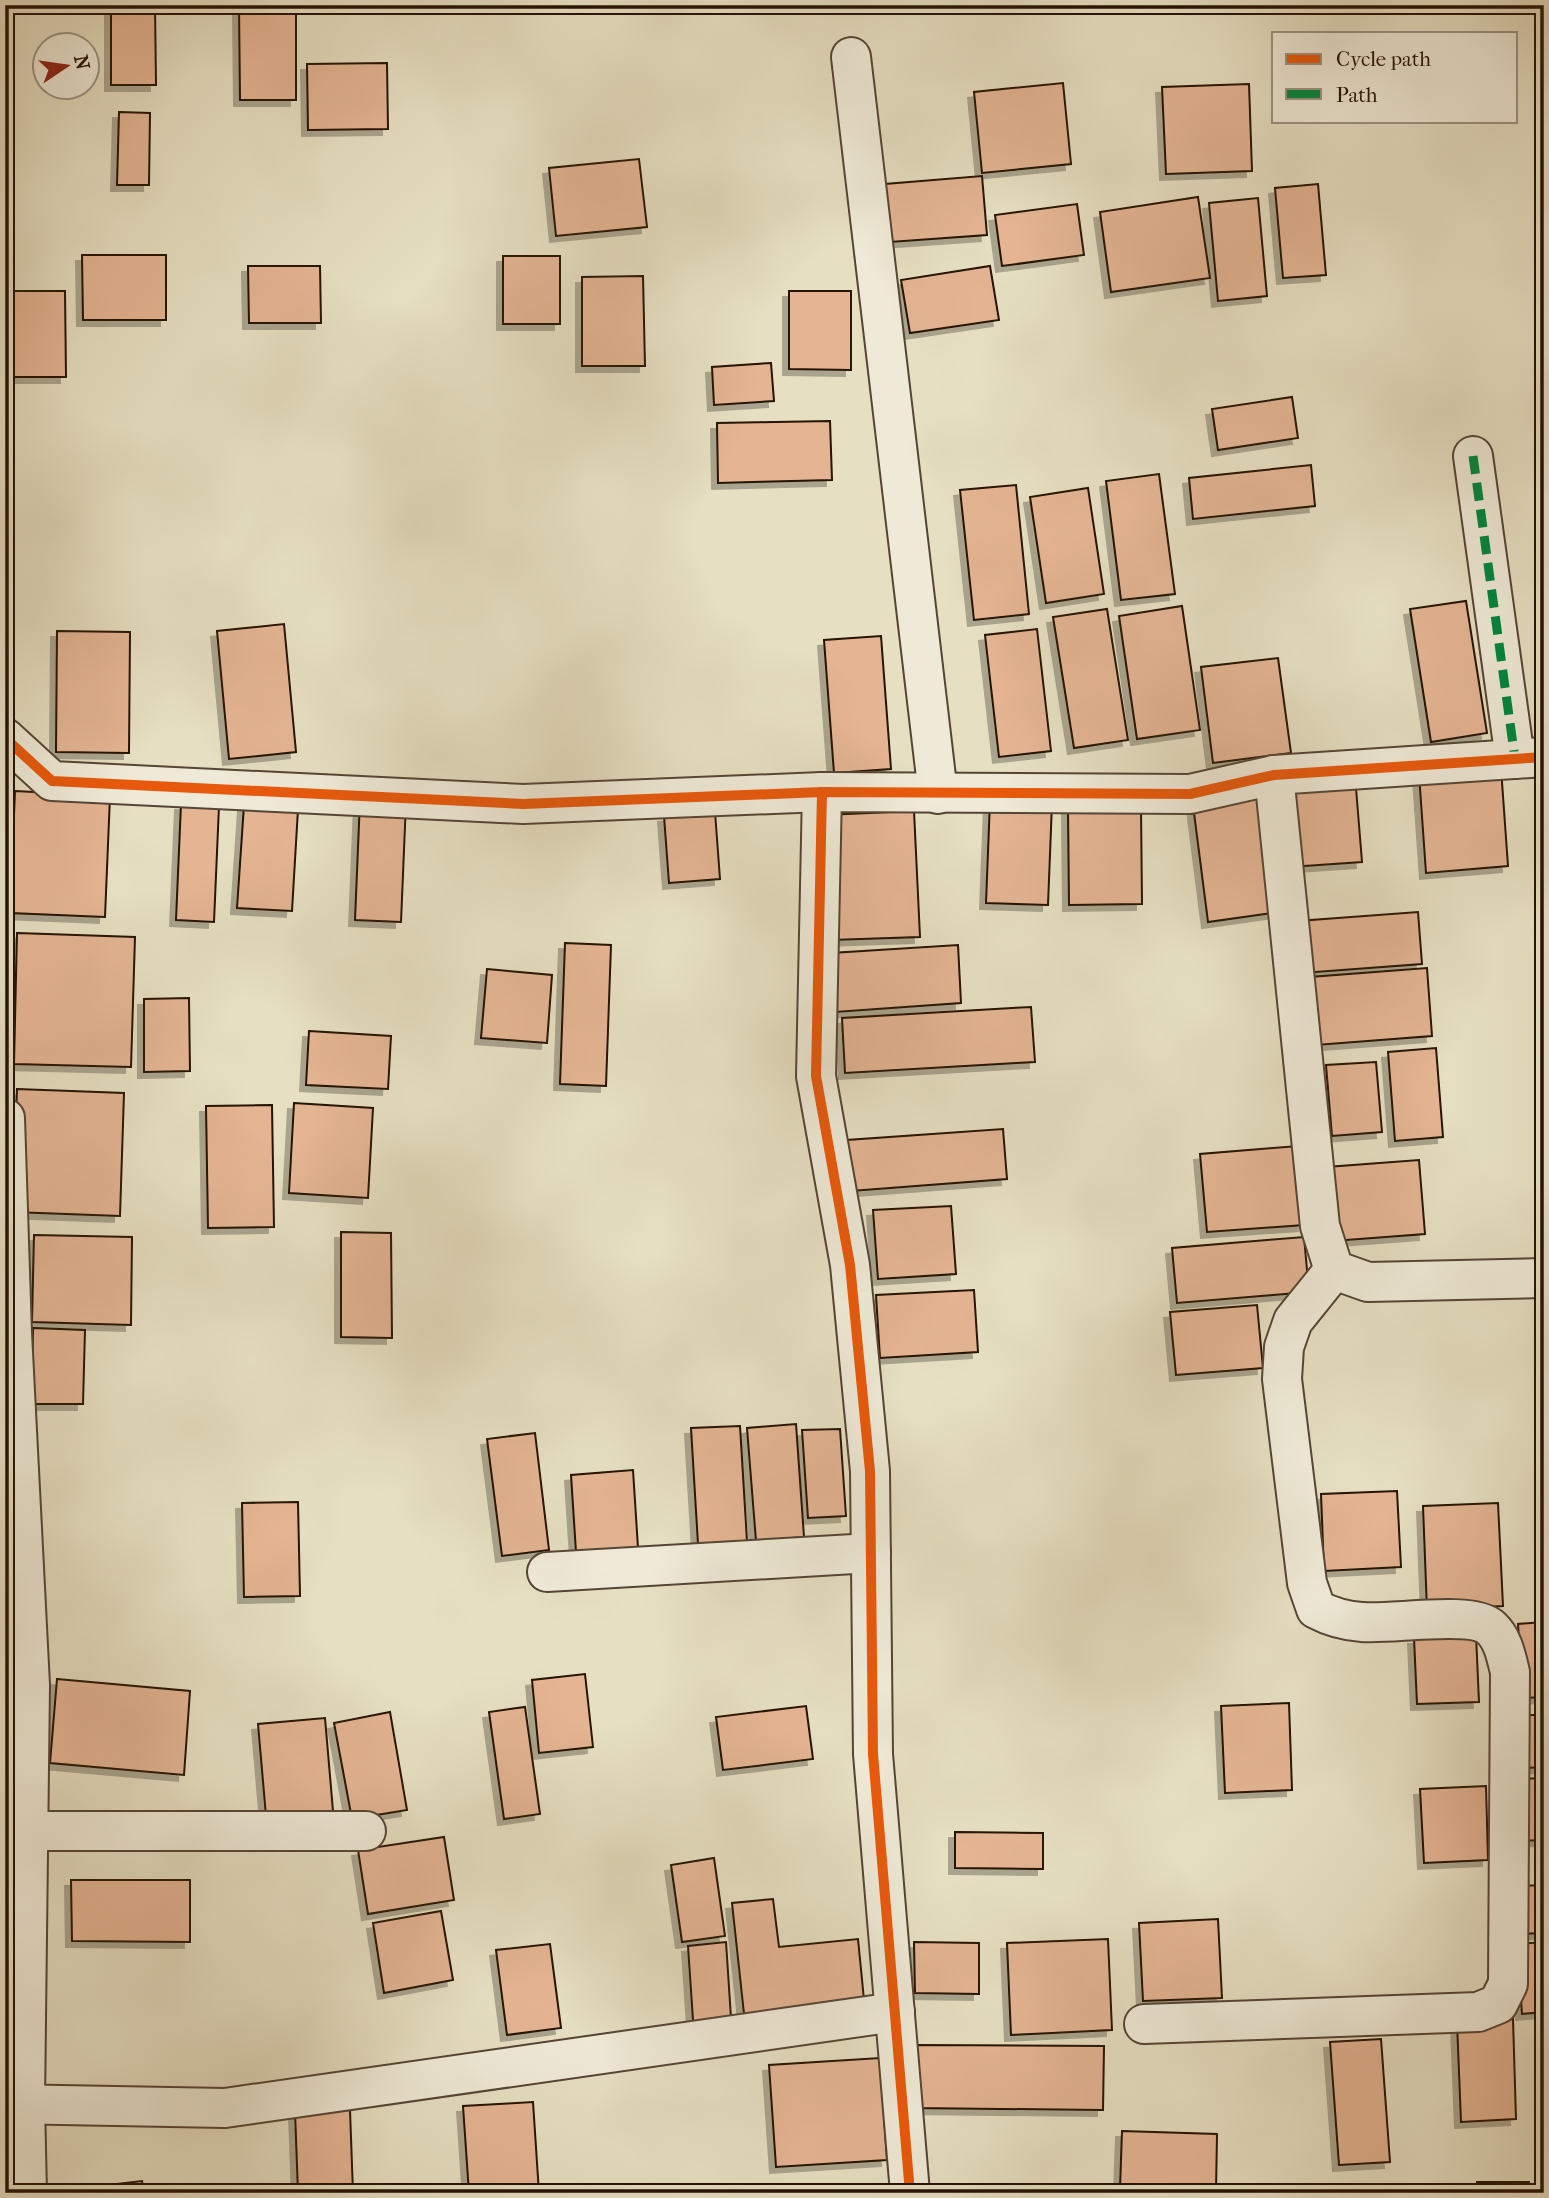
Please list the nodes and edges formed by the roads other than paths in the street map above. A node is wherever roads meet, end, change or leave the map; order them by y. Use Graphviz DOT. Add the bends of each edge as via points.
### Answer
graph roads {
  1 [pos="850,57"];
  2 [pos="1473,456"];
  3 [pos="5,738"];
  4 [pos="1530,758"];
  5 [pos="1274,775"];
  6 [pos="822,792"];
  7 [pos="938,794"];
  8 [pos="5,1118"];
  9 [pos="1334,1270"];
  10 [pos="1544,1278"];
  11 [pos="871,1553"];
  12 [pos="547,1572"];
  13 [pos="366,1830"];
  14 [pos="28,1831"];
  15 [pos="895,2012"];
  16 [pos="1144,2024"];
  17 [pos="15,2104"];
  18 [pos="27,2193"];
  19 [pos="910,2193"];
  1 -- 7 [label="street"];
  2 -- 4 [label="street"];
  3 -- 6 [label="street" via="52,781 523,804"];
  4 -- 5 [label="street"];
  5 -- 7 [label="street" via="1190,794"];
  5 -- 9 [label="street" via="1320,1226"];
  6 -- 7 [label="street"];
  6 -- 11 [label="street" via="816,1076 850,1265 870,1471"];
  8 -- 14 [label="street" via="30,1685"];
  9 -- 10 [label="street" via="1368,1282"];
  9 -- 16 [label="street" via="1293,1321 1284,1347 1282,1380 1307,1583 1316,1609 1331,1618 1363,1623 1462,1619 1489,1626 1502,1643 1510,1672 1508,1984 1498,2004 1478,2012"];
  11 -- 12 [label="street"];
  11 -- 15 [label="street" via="873,1754"];
  13 -- 14 [label="street"];
  14 -- 17 [label="street"];
  15 -- 17 [label="street" via="225,2108"];
  15 -- 19 [label="street"];
  17 -- 18 [label="street"];
}
